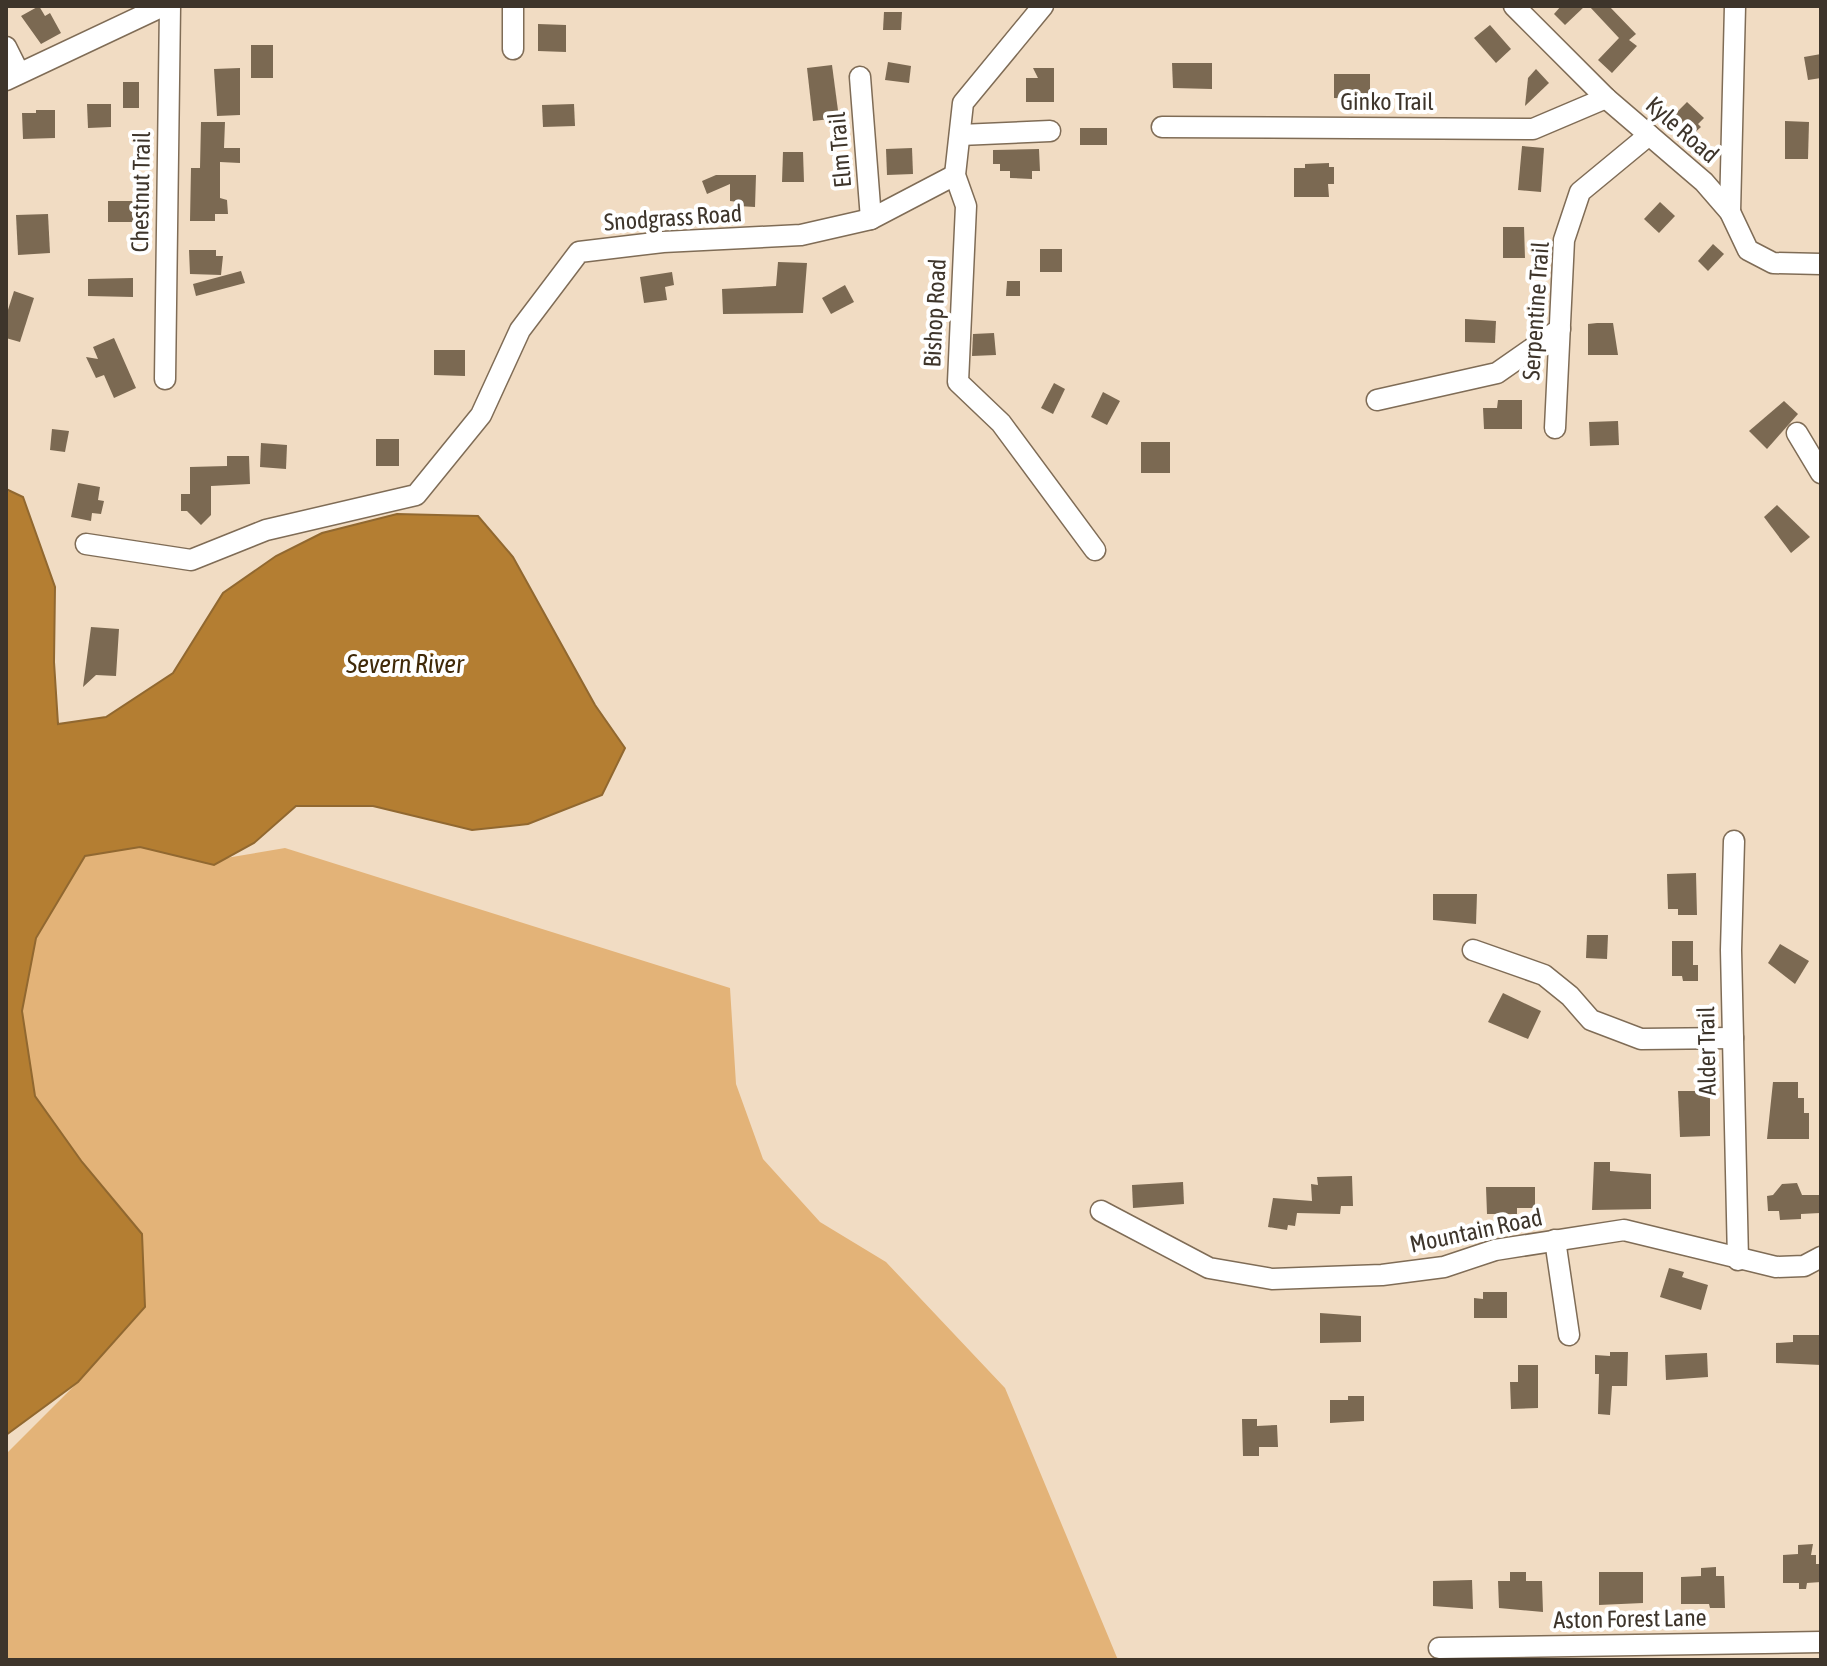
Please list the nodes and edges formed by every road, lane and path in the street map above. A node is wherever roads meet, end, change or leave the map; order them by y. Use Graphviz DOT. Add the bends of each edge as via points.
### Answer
graph roads {
  1 [pos="163,6"];
  2 [pos="170,6"];
  3 [pos="513,6"];
  4 [pos="1043,6"];
  5 [pos="1514,6"];
  6 [pos="1735,6"];
  7 [pos="6,47"];
  8 [pos="513,49"];
  9 [pos="13,76"];
  10 [pos="860,77"];
  11 [pos="1606,98"];
  12 [pos="1162,127"];
  13 [pos="1050,131"];
  14 [pos="960,135"];
  15 [pos="1649,135"];
  16 [pos="955,175"];
  17 [pos="1730,212"];
  18 [pos="871,219"];
  19 [pos="1821,264"];
  20 [pos="1560,329"];
  21 [pos="165,379"];
  22 [pos="1377,400"];
  23 [pos="1555,428"];
  24 [pos="1797,433"];
  25 [pos="1821,473"];
  26 [pos="86,544"];
  27 [pos="1095,550"];
  28 [pos="1734,841"];
  29 [pos="1473,950"];
  30 [pos="1733,1038"];
  31 [pos="1101,1211"];
  32 [pos="1555,1240"];
  33 [pos="1821,1257"];
  34 [pos="1738,1260"];
  35 [pos="1569,1335"];
  36 [pos="1821,1642"];
  37 [pos="1439,1648"];
  1 -- 9 [label="street"];
  2 -- 21 [label="street, Chestnut Trail"];
  3 -- 8 [label="street"];
  4 -- 14 [label="street" via="963,103"];
  5 -- 11 [label="street, Kyle Road"];
  6 -- 17 [label="street"];
  7 -- 9 [label="street"];
  10 -- 18 [label="street, Elm Trail"];
  11 -- 12 [label="street, Ginko Trail" via="1533,129"];
  11 -- 15 [label="street, Kyle Road"];
  13 -- 14 [label="street"];
  14 -- 16 [label="street"];
  15 -- 17 [label="street, Kyle Road"];
  15 -- 20 [label="street, Serpentine Trail" via="1580,192 1564,240"];
  16 -- 18 [label="street, Snodgrass Road"];
  16 -- 27 [label="street, Bishop Road" via="966,206 958,382 1001,423"];
  17 -- 19 [label="street, Kyle Road" via="1748,250 1773,263"];
  18 -- 26 [label="street, Snodgrass Road" via="801,235 579,252 520,330 481,415 416,495 266,530 191,560"];
  20 -- 22 [label="street" via="1497,373"];
  20 -- 23 [label="street, Serpentine Trail"];
  24 -- 25 [label="street"];
  28 -- 30 [label="street, Alder Trail"];
  29 -- 30 [label="street" via="1544,975 1591,1020 1641,1039"];
  30 -- 34 [label="street, Alder Trail"];
  31 -- 32 [label="street, Mountain Road" via="1209,1268 1272,1279 1444,1267 1495,1250"];
  32 -- 34 [label="street, Mountain Road" via="1624,1230"];
  32 -- 35 [label="street"];
  33 -- 34 [label="street, Mountain Road" via="1804,1266"];
  36 -- 37 [label="street, Aston Forest Lane"];
}
